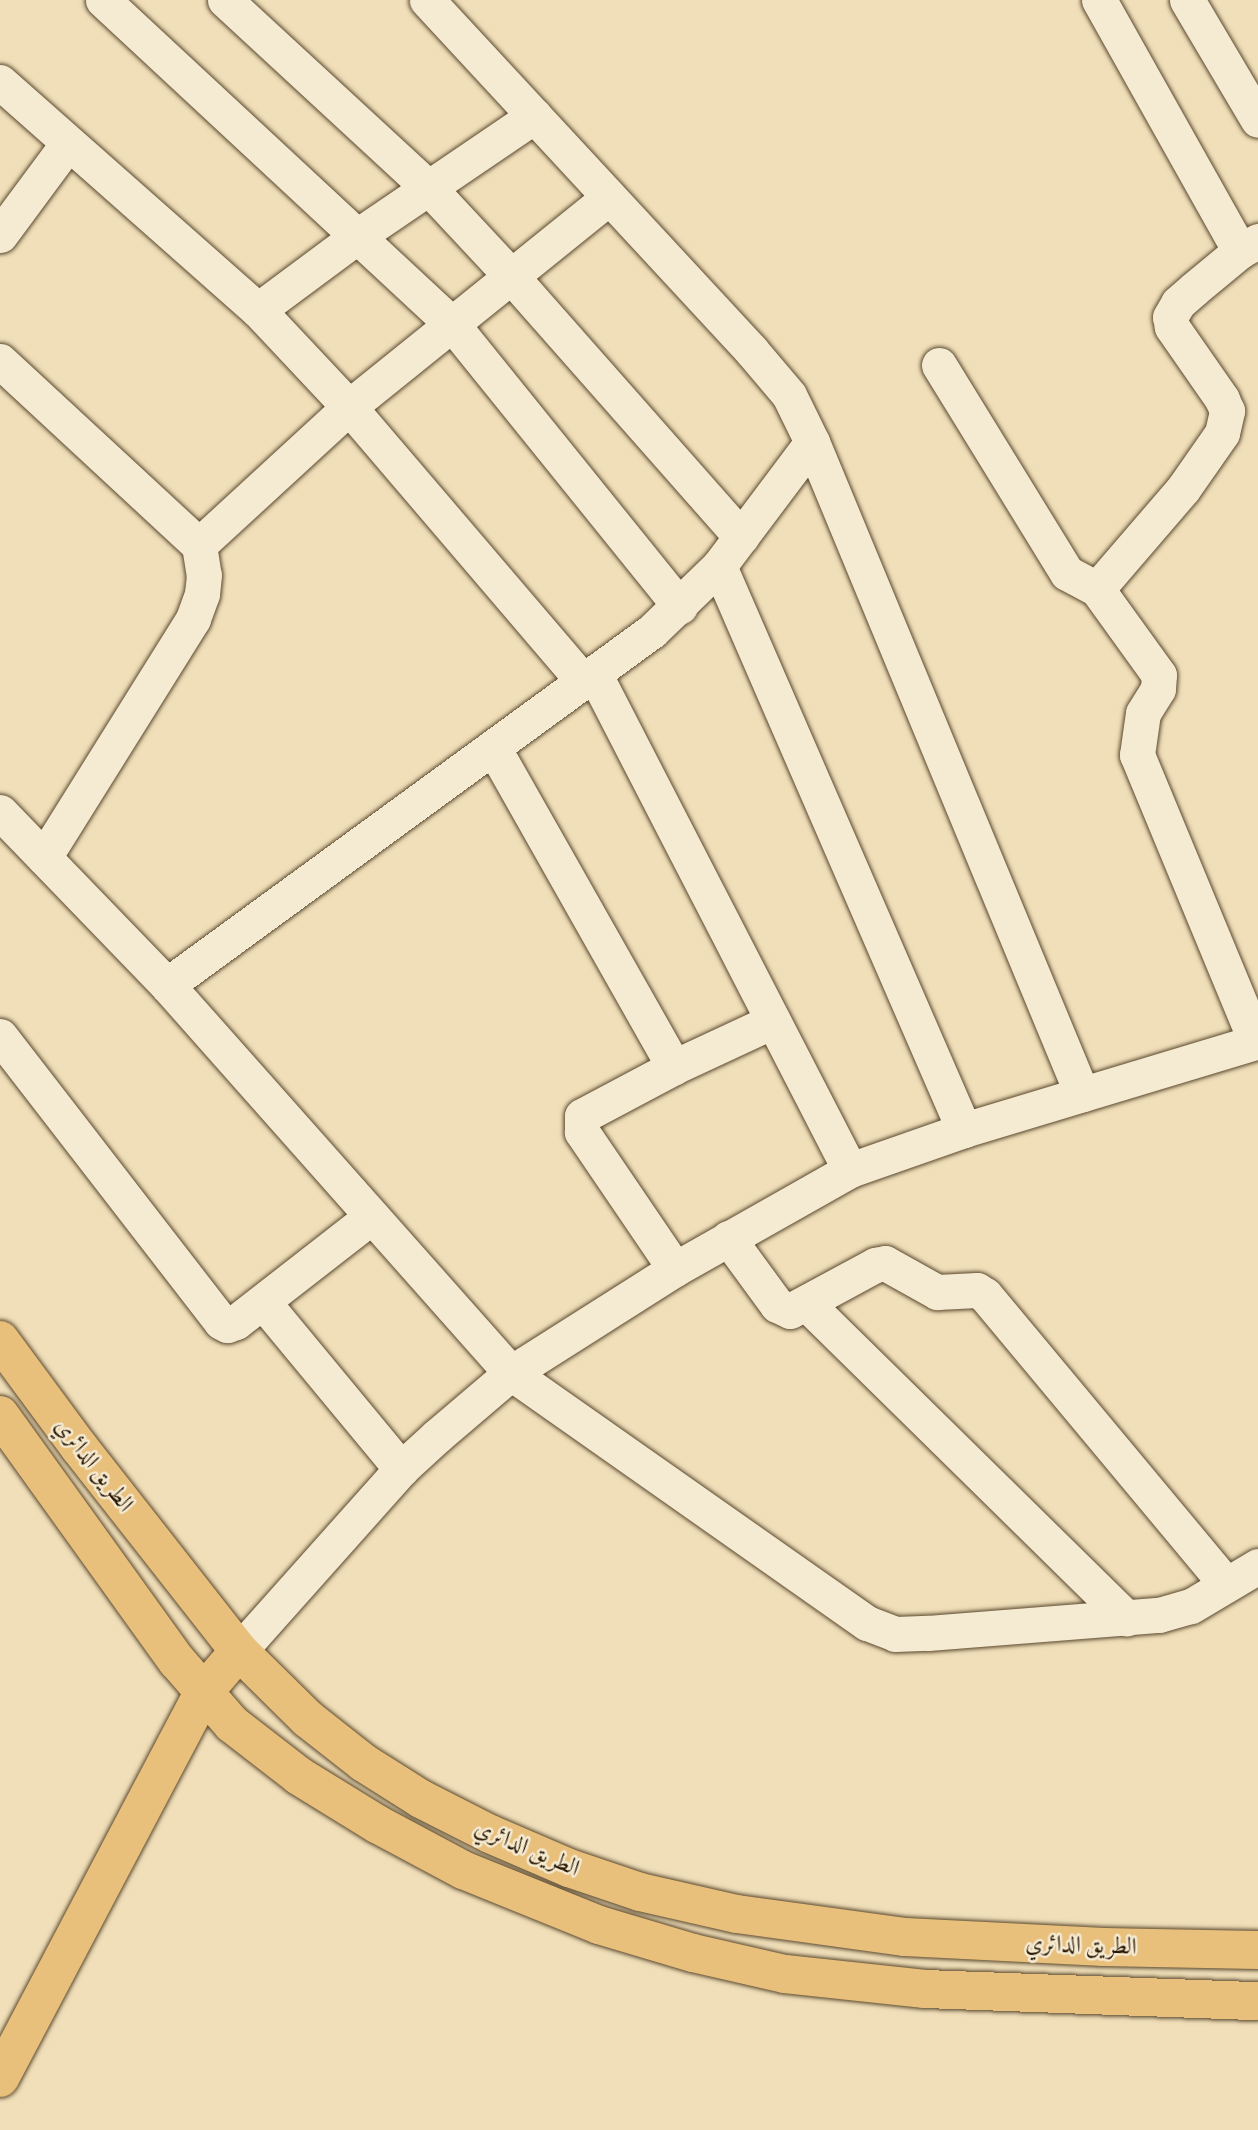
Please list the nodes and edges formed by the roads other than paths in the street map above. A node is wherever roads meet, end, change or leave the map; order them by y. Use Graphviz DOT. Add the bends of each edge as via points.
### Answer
graph roads {
  1 [pos="103,0"];
  2 [pos="225,0"];
  3 [pos="427,0"];
  4 [pos="1099,0"];
  5 [pos="1187,0"];
  6 [pos="0,82"];
  7 [pos="534,116"];
  8 [pos="1258,120"];
  9 [pos="68,142"];
  10 [pos="429,188"];
  11 [pos="609,197"];
  12 [pos="359,235"];
  13 [pos="0,236"];
  14 [pos="1249,246"];
  15 [pos="511,276"];
  16 [pos="258,310"];
  17 [pos="452,324"];
  18 [pos="0,361"];
  19 [pos="939,365"];
  20 [pos="349,407"];
  21 [pos="812,442"];
  22 [pos="741,537"];
  23 [pos="199,545"];
  24 [pos="719,566"];
  25 [pos="1097,589"];
  26 [pos="680,607"];
  27 [pos="588,677"];
  28 [pos="493,747"];
  29 [pos="3,820"];
  30 [pos="44,857"];
  31 [pos="167,985"];
  32 [pos="773,1021"];
  33 [pos="0,1036"];
  34 [pos="1257,1042"];
  35 [pos="674,1067"];
  36 [pos="1082,1094"];
  37 [pos="964,1130"];
  38 [pos="850,1170"];
  39 [pos="372,1216"];
  40 [pos="728,1238"];
  41 [pos="675,1269"];
  42 [pos="263,1302"];
  43 [pos="806,1303"];
  44 [pos="0,1340"];
  45 [pos="511,1373"];
  46 [pos="0,1415"];
  47 [pos="401,1469"];
  48 [pos="1258,1566"];
  49 [pos="1226,1584"];
  50 [pos="1127,1618"];
  51 [pos="239,1651"];
  52 [pos="203,1693"];
  53 [pos="1258,1950"];
  54 [pos="1258,2001"];
  55 [pos="0,2078"];
  1 -- 12 [label="street"];
  2 -- 10 [label="street"];
  3 -- 7 [label="street"];
  4 -- 14 [label="street"];
  5 -- 8 [label="street"];
  6 -- 9 [label="street"];
  7 -- 10 [label="street"];
  7 -- 11 [label="street"];
  9 -- 13 [label="street"];
  9 -- 16 [label="street"];
  10 -- 12 [label="street"];
  10 -- 15 [label="street"];
  11 -- 15 [label="street"];
  11 -- 21 [label="street" via="789,395"];
  12 -- 16 [label="street"];
  12 -- 17 [label="street"];
  14 -- 25 [label="street" via="1178,303 1170,317 1172,327 1222,399 1227,411 1222,433 1183,489"];
  15 -- 17 [label="street"];
  15 -- 22 [label="street"];
  16 -- 20 [label="street"];
  17 -- 20 [label="street"];
  17 -- 26 [label="street"];
  18 -- 23 [label="street"];
  19 -- 25 [label="street" via="1067,573"];
  20 -- 23 [label="street"];
  20 -- 27 [label="street"];
  21 -- 22 [label="street"];
  21 -- 36 [label="street"];
  22 -- 24 [label="street"];
  23 -- 30 [label="street" via="204,575 192,619"];
  24 -- 26 [label="street"];
  24 -- 37 [label="street"];
  25 -- 34 [label="street" via="1159,675 1158,689 1143,713 1137,755"];
  26 -- 27 [label="street"];
  27 -- 28 [label="street"];
  27 -- 32 [label="street"];
  28 -- 31 [label="street"];
  28 -- 35 [label="street"];
  29 -- 30 [label="street"];
  30 -- 31 [label="street"];
  31 -- 39 [label="street"];
  32 -- 35 [label="street"];
  32 -- 38 [label="street"];
  33 -- 42 [label="street" via="221,1322 236,1322"];
  34 -- 36 [label="street"];
  35 -- 41 [label="street" via="589,1111 580,1124"];
  36 -- 37 [label="street"];
  37 -- 38 [label="street"];
  38 -- 40 [label="street"];
  39 -- 42 [label="street"];
  39 -- 45 [label="street"];
  40 -- 41 [label="street"];
  40 -- 43 [label="street" via="782,1309 790,1311"];
  41 -- 45 [label="street"];
  42 -- 47 [label="street"];
  43 -- 49 [label="street" via="885,1263 937,1292 976,1290 985,1295"];
  43 -- 50 [label="street"];
  44 -- 51 [label="main road, الطريق الدائري"];
  45 -- 47 [label="street"];
  45 -- 50 [label="street" via="882,1631 928,1633"];
  46 -- 52 [label="main road, الطريق الدائري"];
  47 -- 51 [label="street"];
  48 -- 49 [label="street"];
  49 -- 50 [label="street" via="1191,1606"];
  51 -- 52 [label="main road"];
  51 -- 53 [label="main road, الطريق الدائري" via="307,1719 363,1763 421,1799 569,1868 640,1892 737,1914 905,1937"];
  52 -- 54 [label="main road, الطريق الدائري" via="264,1751 409,1842 507,1891 645,1940 785,1974 878,1986"];
  52 -- 55 [label="main road"];
}
